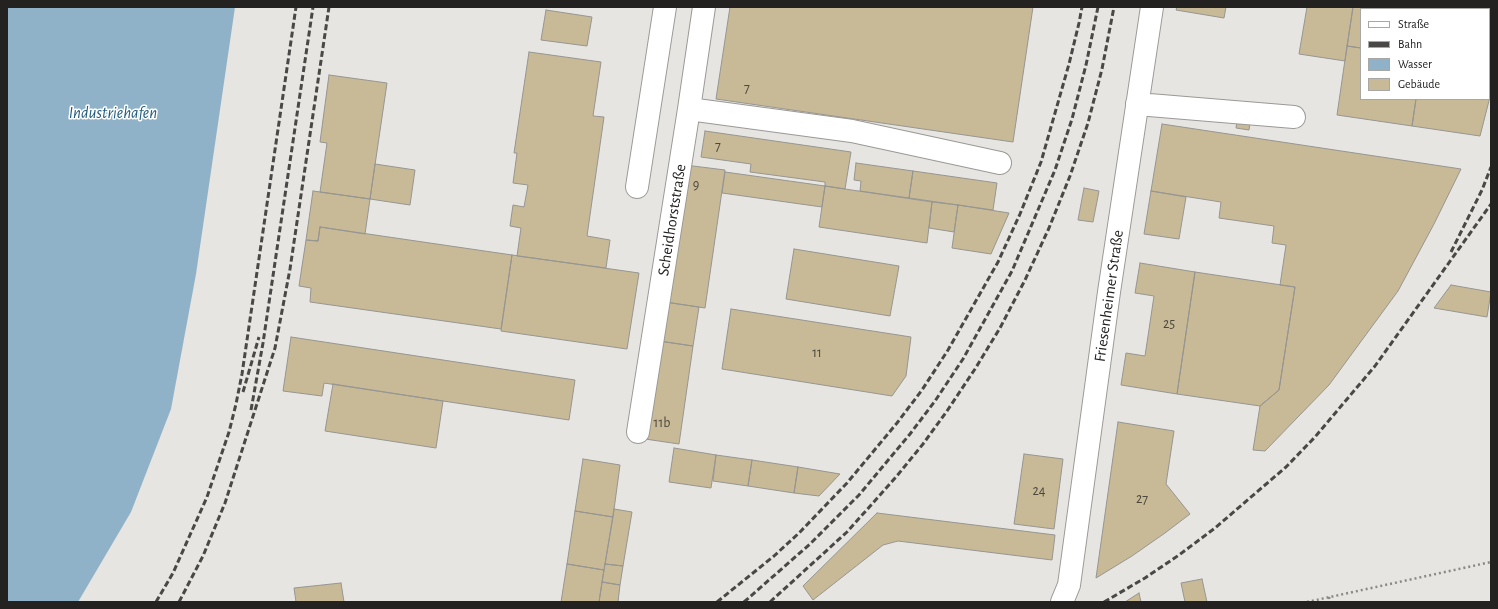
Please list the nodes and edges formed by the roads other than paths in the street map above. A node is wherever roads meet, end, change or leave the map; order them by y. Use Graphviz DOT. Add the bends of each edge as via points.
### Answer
graph roads {
  1 [pos="665,7"];
  2 [pos="704,7"];
  3 [pos="1152,7"];
  4 [pos="1137,104"];
  5 [pos="689,109"];
  6 [pos="1294,117"];
  7 [pos="1000,163"];
  8 [pos="637,187"];
  9 [pos="638,432"];
  10 [pos="1068,596"];
  1 -- 8 [label="street"];
  2 -- 5 [label="street, Scheidhorststraße"];
  3 -- 4 [label="street, Friesenheimer Straße"];
  4 -- 6 [label="street"];
  4 -- 10 [label="street, Friesenheimer Straße"];
  5 -- 7 [label="street" via="852,131"];
  5 -- 9 [label="street, Scheidhorststraße"];
}
